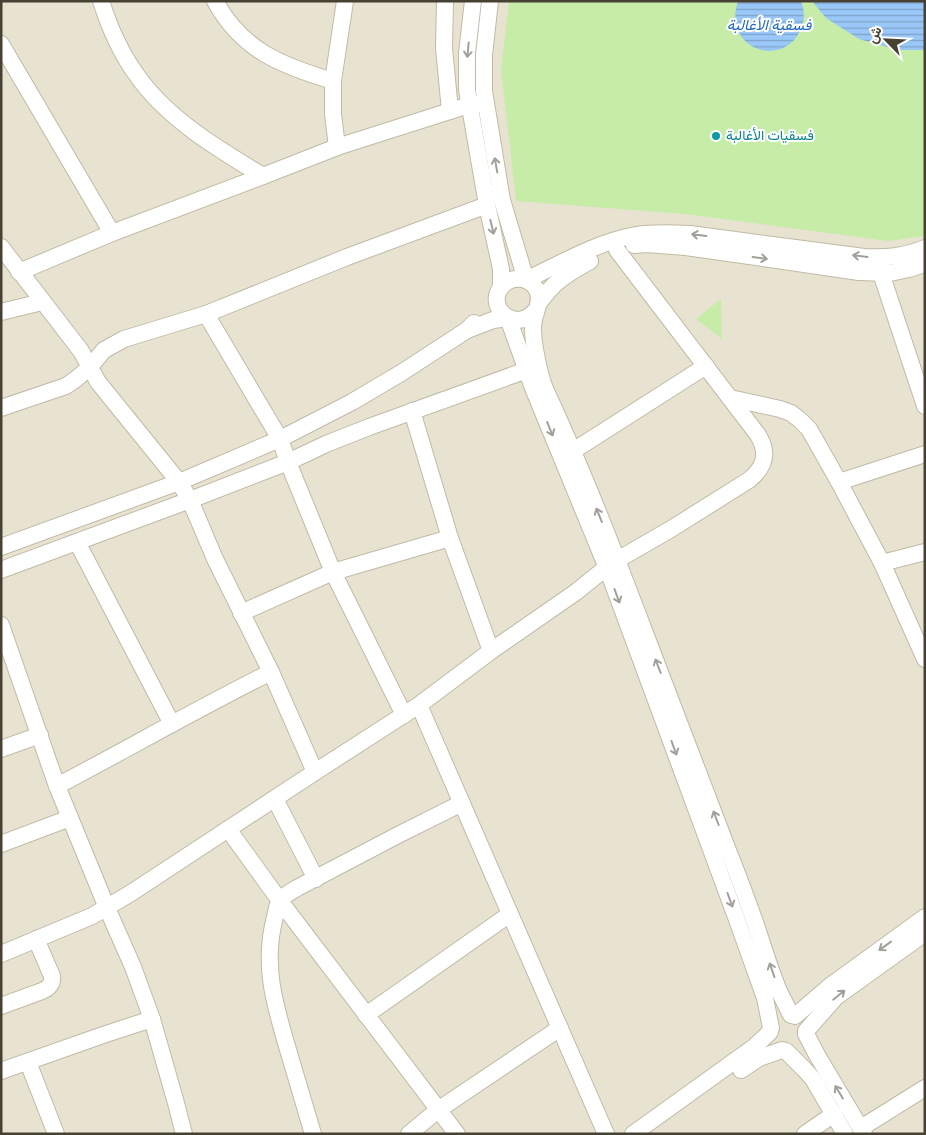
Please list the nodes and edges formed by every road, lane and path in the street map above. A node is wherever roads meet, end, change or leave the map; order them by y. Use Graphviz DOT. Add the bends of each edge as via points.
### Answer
graph roads {
  1 [pos="101,1"];
  2 [pos="215,1"];
  3 [pos="345,1"];
  4 [pos="445,1"];
  5 [pos="473,1"];
  6 [pos="490,1"];
  7 [pos="1,44"];
  8 [pos="333,81"];
  9 [pos="486,103"];
  10 [pos="469,105"];
  11 [pos="450,111"];
  12 [pos="337,147"];
  13 [pos="263,176"];
  14 [pos="487,205"];
  15 [pos="112,233"];
  16 [pos="1,247"];
  17 [pos="925,248"];
  18 [pos="617,250"];
  19 [pos="925,264"];
  20 [pos="882,266"];
  21 [pos="19,272"];
  22 [pos="526,280"];
  23 [pos="499,291"];
  24 [pos="42,302"];
  25 [pos="537,307"];
  26 [pos="1,312"];
  27 [pos="206,314"];
  28 [pos="508,318"];
  29 [pos="467,330"];
  30 [pos="706,366"];
  31 [pos="89,368"];
  32 [pos="527,370"];
  33 [pos="730,398"];
  34 [pos="925,406"];
  35 [pos="1,408"];
  36 [pos="412,411"];
  37 [pos="280,439"];
  38 [pos="573,451"];
  39 [pos="925,454"];
  40 [pos="288,462"];
  41 [pos="179,482"];
  42 [pos="839,482"];
  43 [pos="190,500"];
  44 [pos="450,538"];
  45 [pos="77,542"];
  46 [pos="1,547"];
  47 [pos="925,552"];
  48 [pos="882,563"];
  49 [pos="612,564"];
  50 [pos="1,570"];
  51 [pos="333,572"];
  52 [pos="241,613"];
  53 [pos="1,625"];
  54 [pos="5,648"];
  55 [pos="491,651"];
  56 [pos="925,658"];
  57 [pos="271,672"];
  58 [pos="419,705"];
  59 [pos="404,714"];
  60 [pos="172,724"];
  61 [pos="40,735"];
  62 [pos="1,748"];
  63 [pos="314,772"];
  64 [pos="57,786"];
  65 [pos="275,798"];
  66 [pos="462,803"];
  67 [pos="70,818"];
  68 [pos="228,829"];
  69 [pos="1,844"];
  70 [pos="316,879"];
  71 [pos="280,901"];
  72 [pos="107,908"];
  73 [pos="510,914"];
  74 [pos="925,917"];
  75 [pos="925,933"];
  76 [pos="36,939"];
  77 [pos="1,954"];
  78 [pos="1,1006"];
  79 [pos="366,1015"];
  80 [pos="793,1016"];
  81 [pos="152,1019"];
  82 [pos="560,1028"];
  83 [pos="771,1030"];
  84 [pos="806,1033"];
  85 [pos="784,1051"];
  86 [pos="28,1062"];
  87 [pos="1,1071"];
  88 [pos="925,1088"];
  89 [pos="438,1110"];
  90 [pos="834,1114"];
  91 [pos="863,1131"];
  92 [pos="56,1134"];
  93 [pos="184,1134"];
  94 [pos="313,1134"];
  95 [pos="409,1134"];
  96 [pos="456,1134"];
  97 [pos="606,1134"];
  98 [pos="633,1134"];
  99 [pos="652,1134"];
  100 [pos="805,1134"];
  101 [pos="845,1134"];
  1 -- 13 [label="street" via="117,42 136,74 162,104 200,136"];
  2 -- 8 [label="street" via="251,45 302,72"];
  3 -- 8 [label="street"];
  4 -- 11 [label="street" via="444,48"];
  5 -- 10 [label="street, one-way" via="467,53"];
  6 -- 9 [label="street" via="484,55"];
  7 -- 15 [label="street"];
  8 -- 12 [label="street"];
  9 -- 10 [label="street"];
  22 -- 9 [label="street, one-way" via="502,200"];
  10 -- 11 [label="street"];
  10 -- 14 [label="street"];
  11 -- 12 [label="street"];
  12 -- 13 [label="street"];
  13 -- 15 [label="street"];
  14 -- 23 [label="street, one-way" via="501,269"];
  14 -- 27 [label="street"];
  15 -- 21 [label="street"];
  16 -- 21 [label="street"];
  17 -- 20 [label="street"];
  18 -- 20 [label="street, one-way" via="639,245 666,245 859,272"];
  18 -- 25 [label="street" via="595,258 555,282"];
  18 -- 30 [label="street"];
  19 -- 20 [label="street" via="904,270"];
  20 -- 22 [label="street, one-way" via="864,257 661,233 637,234 611,241"];
  20 -- 34 [label="street"];
  21 -- 24 [label="street"];
  22 -- 23 [label="street" via="512,279"];
  22 -- 25 [label="street" via="539,296"];
  23 -- 28 [label="street" via="498,306"];
  23 -- 29 [label="street" via="486,312"];
  24 -- 26 [label="street"];
  24 -- 31 [label="street" via="81,351"];
  25 -- 28 [label="street" via="525,319"];
  25 -- 38 [label="street" via="532,327 543,383"];
  27 -- 31 [label="street" via="114,344 104,350"];
  27 -- 37 [label="street"];
  28 -- 29 [label="street"];
  28 -- 32 [label="street"];
  29 -- 37 [label="street" via="401,373"];
  30 -- 33 [label="street"];
  30 -- 38 [label="street"];
  31 -- 35 [label="street" via="66,386"];
  31 -- 41 [label="street"];
  32 -- 36 [label="street"];
  32 -- 49 [label="street, one-way"];
  33 -- 42 [label="street" via="791,413 809,429"];
  33 -- 49 [label="street" via="763,444 762,466 750,480"];
  36 -- 40 [label="street"];
  36 -- 44 [label="street"];
  37 -- 40 [label="street"];
  37 -- 41 [label="street"];
  49 -- 38 [label="street, one-way"];
  39 -- 42 [label="street"];
  40 -- 43 [label="street"];
  40 -- 51 [label="street"];
  41 -- 43 [label="street"];
  41 -- 46 [label="street"];
  42 -- 48 [label="street"];
  43 -- 45 [label="street"];
  43 -- 52 [label="street"];
  44 -- 51 [label="street"];
  44 -- 55 [label="street"];
  45 -- 50 [label="street"];
  45 -- 60 [label="street"];
  47 -- 48 [label="street"];
  48 -- 56 [label="street"];
  49 -- 55 [label="street"];
  80 -- 49 [label="street, one-way" via="779,990 751,910"];
  49 -- 83 [label="street, one-way" via="765,998"];
  51 -- 52 [label="street"];
  51 -- 59 [label="street"];
  52 -- 57 [label="street"];
  53 -- 54 [label="street"];
  54 -- 61 [label="street"];
  55 -- 58 [label="street"];
  57 -- 60 [label="street"];
  57 -- 63 [label="street"];
  58 -- 59 [label="street"];
  58 -- 66 [label="street"];
  59 -- 63 [label="street"];
  60 -- 64 [label="street"];
  61 -- 62 [label="street"];
  61 -- 64 [label="street"];
  63 -- 65 [label="street"];
  64 -- 67 [label="street"];
  65 -- 68 [label="street"];
  65 -- 70 [label="street"];
  66 -- 70 [label="street"];
  66 -- 73 [label="street"];
  67 -- 69 [label="street"];
  67 -- 72 [label="street"];
  68 -- 71 [label="street"];
  68 -- 72 [label="street"];
  70 -- 71 [label="street"];
  71 -- 79 [label="street"];
  71 -- 94 [label="street" via="270,942 270,981"];
  72 -- 76 [label="street"];
  72 -- 81 [label="street" via="134,967"];
  73 -- 79 [label="street"];
  73 -- 82 [label="street"];
  74 -- 80 [label="street, one-way"];
  84 -- 75 [label="street, one-way" via="836,997"];
  76 -- 77 [label="street"];
  76 -- 78 [label="street" via="52,976 51,984 42,991"];
  79 -- 89 [label="street"];
  80 -- 83 [label="street" via="778,1018"];
  80 -- 84 [label="street" via="804,1023"];
  81 -- 86 [label="street"];
  81 -- 93 [label="street"];
  82 -- 89 [label="street"];
  82 -- 97 [label="street"];
  83 -- 85 [label="street" via="775,1046"];
  83 -- 98 [label="street" via="754,1047"];
  84 -- 85 [label="street" via="802,1045 792,1051"];
  91 -- 84 [label="street, one-way"];
  85 -- 90 [label="street" via="813,1079"];
  85 -- 99 [label="street" via="759,1058"];
  86 -- 87 [label="street"];
  86 -- 92 [label="street"];
  88 -- 91 [label="street"];
  89 -- 95 [label="street"];
  89 -- 96 [label="street"];
  90 -- 100 [label="street"];
  90 -- 101 [label="street"];
}
